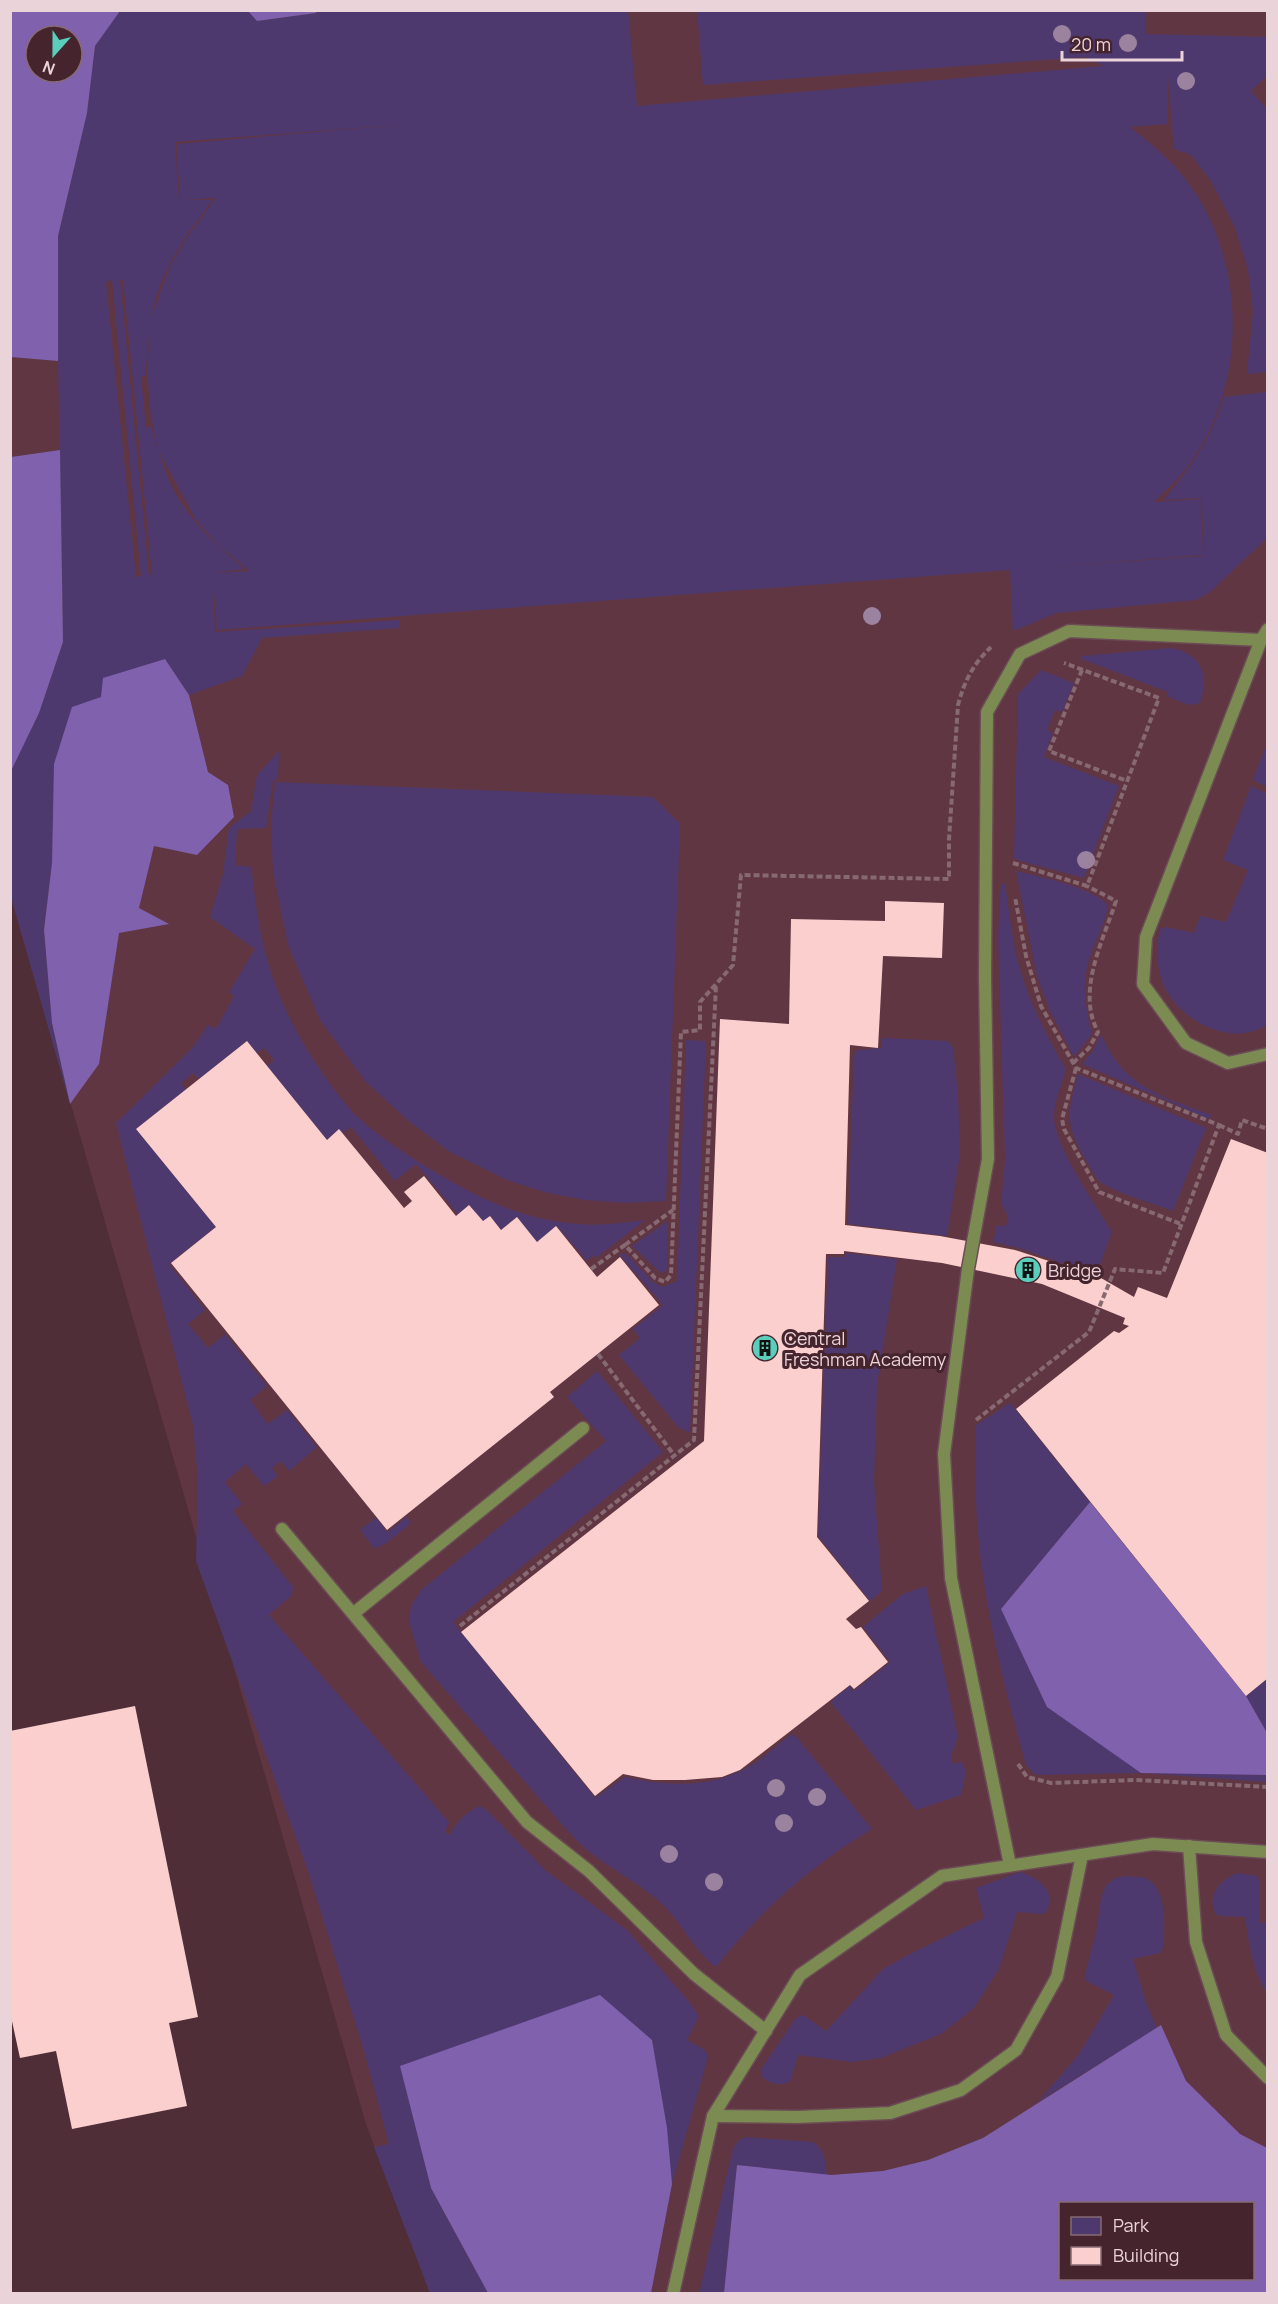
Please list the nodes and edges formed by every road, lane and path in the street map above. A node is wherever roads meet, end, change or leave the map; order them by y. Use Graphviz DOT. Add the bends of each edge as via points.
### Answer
graph roads {
  1 [pos="1264,634"];
  2 [pos="992,645"];
  3 [pos="1030,650"];
  4 [pos="1082,670"];
  5 [pos="1127,781"];
  6 [pos="1008,862"];
  7 [pos="1012,885"];
  8 [pos="1087,886"];
  9 [pos="716,984"];
  10 [pos="1268,1054"];
  11 [pos="1073,1063"];
  12 [pos="1076,1068"];
  13 [pos="1218,1125"];
  14 [pos="1268,1129"];
  15 [pos="673,1209"];
  16 [pos="1181,1224"];
  17 [pos="625,1245"];
  18 [pos="591,1269"];
  19 [pos="598,1354"];
  20 [pos="973,1423"];
  21 [pos="583,1428"];
  22 [pos="674,1455"];
  23 [pos="282,1528"];
  24 [pos="354,1613"];
  25 [pos="460,1626"];
  26 [pos="1014,1757"];
  27 [pos="1268,1787"];
  28 [pos="1189,1846"];
  29 [pos="1268,1852"];
  30 [pos="1082,1855"];
  31 [pos="1010,1865"];
  32 [pos="766,2031"];
  33 [pos="1268,2078"];
  34 [pos="713,2116"];
  35 [pos="673,2294"];
  1 -- 3 [label="lane" via="1069,631"];
  1 -- 10 [label="lane" via="1146,937 1143,984 1186,1043 1228,1063"];
  2 -- 9 [label="path" via="973,667 958,705 949,879 741,875 733,965"];
  3 -- 4 [label="path"];
  3 -- 31 [label="lane" via="1020,654 987,712 988,1159 968,1269 944,1454 951,1578"];
  4 -- 5 [label="path" via="1159,698"];
  4 -- 5 [label="path" via="1049,751"];
  5 -- 8 [label="path"];
  6 -- 8 [label="path"];
  7 -- 11 [label="path" via="1041,1006"];
  8 -- 11 [label="path" via="1116,901 1091,974 1092,1020 1098,1032 1089,1048"];
  9 -- 15 [label="path" via="700,1002 700,1030 681,1032"];
  9 -- 22 [label="path" via="694,1440"];
  11 -- 12 [label="path"];
  12 -- 13 [label="path"];
  12 -- 16 [label="path" via="1062,1119 1100,1191"];
  13 -- 14 [label="path" via="1238,1134 1242,1119"];
  13 -- 16 [label="path"];
  15 -- 17 [label="path"];
  15 -- 17 [label="path" via="671,1275 665,1282 655,1278"];
  16 -- 20 [label="path" via="1163,1273 1115,1269 1089,1332"];
  17 -- 18 [label="path"];
  19 -- 22 [label="path"];
  21 -- 24 [label="lane"];
  22 -- 25 [label="path"];
  23 -- 24 [label="lane"];
  24 -- 32 [label="lane" via="526,1822 589,1871 694,1974"];
  26 -- 27 [label="path" via="1027,1777 1051,1783 1136,1780"];
  28 -- 29 [label="lane"];
  28 -- 30 [label="lane" via="1153,1844"];
  28 -- 33 [label="lane" via="1196,1942 1226,2035"];
  30 -- 31 [label="lane"];
  30 -- 34 [label="lane" via="1057,1977 1017,2050 961,2090 890,2113"];
  31 -- 32 [label="lane" via="942,1876 800,1975"];
  32 -- 34 [label="lane"];
  34 -- 35 [label="lane"];
}
